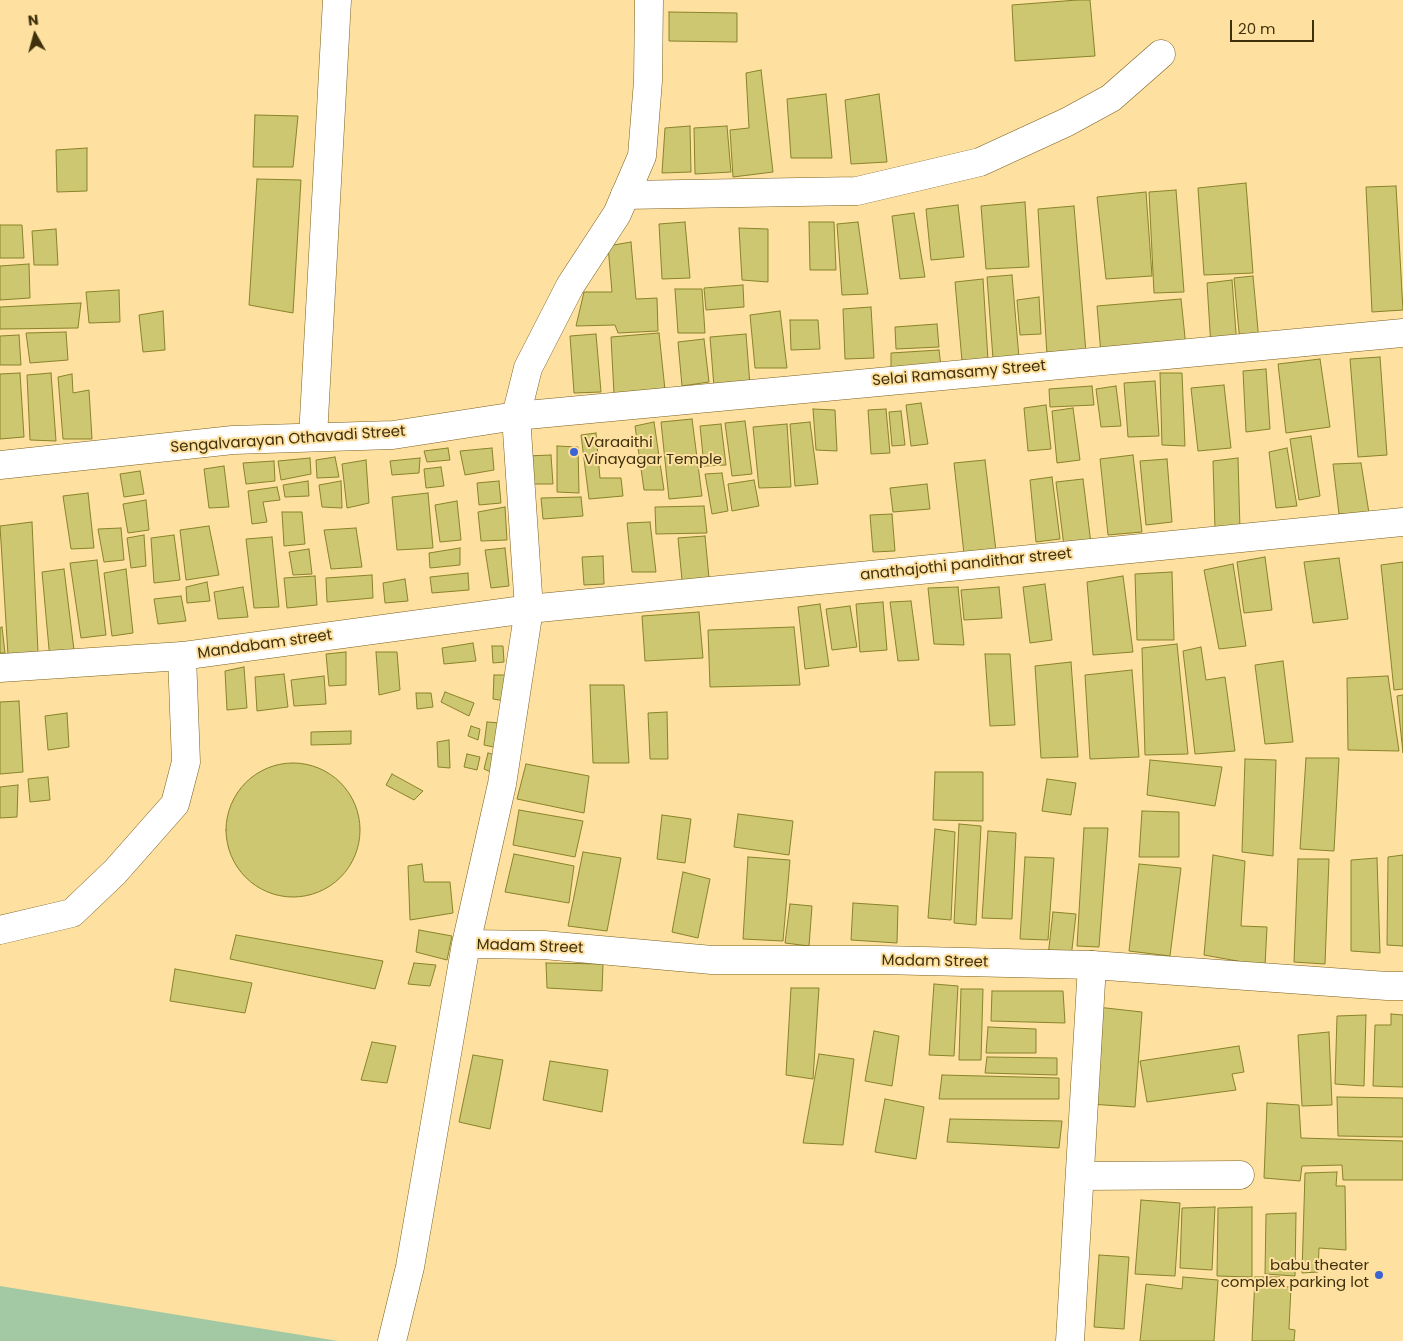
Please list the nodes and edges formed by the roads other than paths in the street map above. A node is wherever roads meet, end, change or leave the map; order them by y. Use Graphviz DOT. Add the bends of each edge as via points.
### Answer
graph roads {
  1 [pos="337,0"];
  2 [pos="649,0"];
  3 [pos="1162,54"];
  4 [pos="625,195"];
  5 [pos="1403,332"];
  6 [pos="516,416"];
  7 [pos="313,437"];
  8 [pos="0,464"];
  9 [pos="1403,522"];
  10 [pos="529,609"];
  11 [pos="182,656"];
  12 [pos="0,668"];
  13 [pos="0,930"];
  14 [pos="466,944"];
  15 [pos="1092,965"];
  16 [pos="1403,986"];
  17 [pos="1240,1175"];
  18 [pos="1080,1176"];
  19 [pos="392,1341"];
  20 [pos="1070,1341"];
  1 -- 7 [label="street"];
  2 -- 4 [label="street" via="648,82 642,156"];
  3 -- 4 [label="street" via="1111,98 980,162 856,191"];
  4 -- 6 [label="street" via="617,214 570,286 528,368"];
  5 -- 6 [label="street, Selai Ramasamy Street"];
  6 -- 7 [label="street, Sengalvarayan Othavadi Street" via="394,435"];
  6 -- 10 [label="street"];
  7 -- 8 [label="street, Sengalvarayan Othavadi Street" via="233,440"];
  9 -- 10 [label="street, anathajothi pandithar street"];
  10 -- 11 [label="street, Mandabam street"];
  10 -- 14 [label="street" via="502,784"];
  11 -- 12 [label="street, Mandabam street"];
  11 -- 13 [label="street" via="186,762 175,804 115,872 72,913"];
  14 -- 15 [label="street, Madam Street" via="544,945 712,960"];
  14 -- 19 [label="street" via="410,1267"];
  15 -- 16 [label="street, Madam Street"];
  15 -- 18 [label="street"];
  17 -- 18 [label="street"];
  18 -- 20 [label="street"];
}
